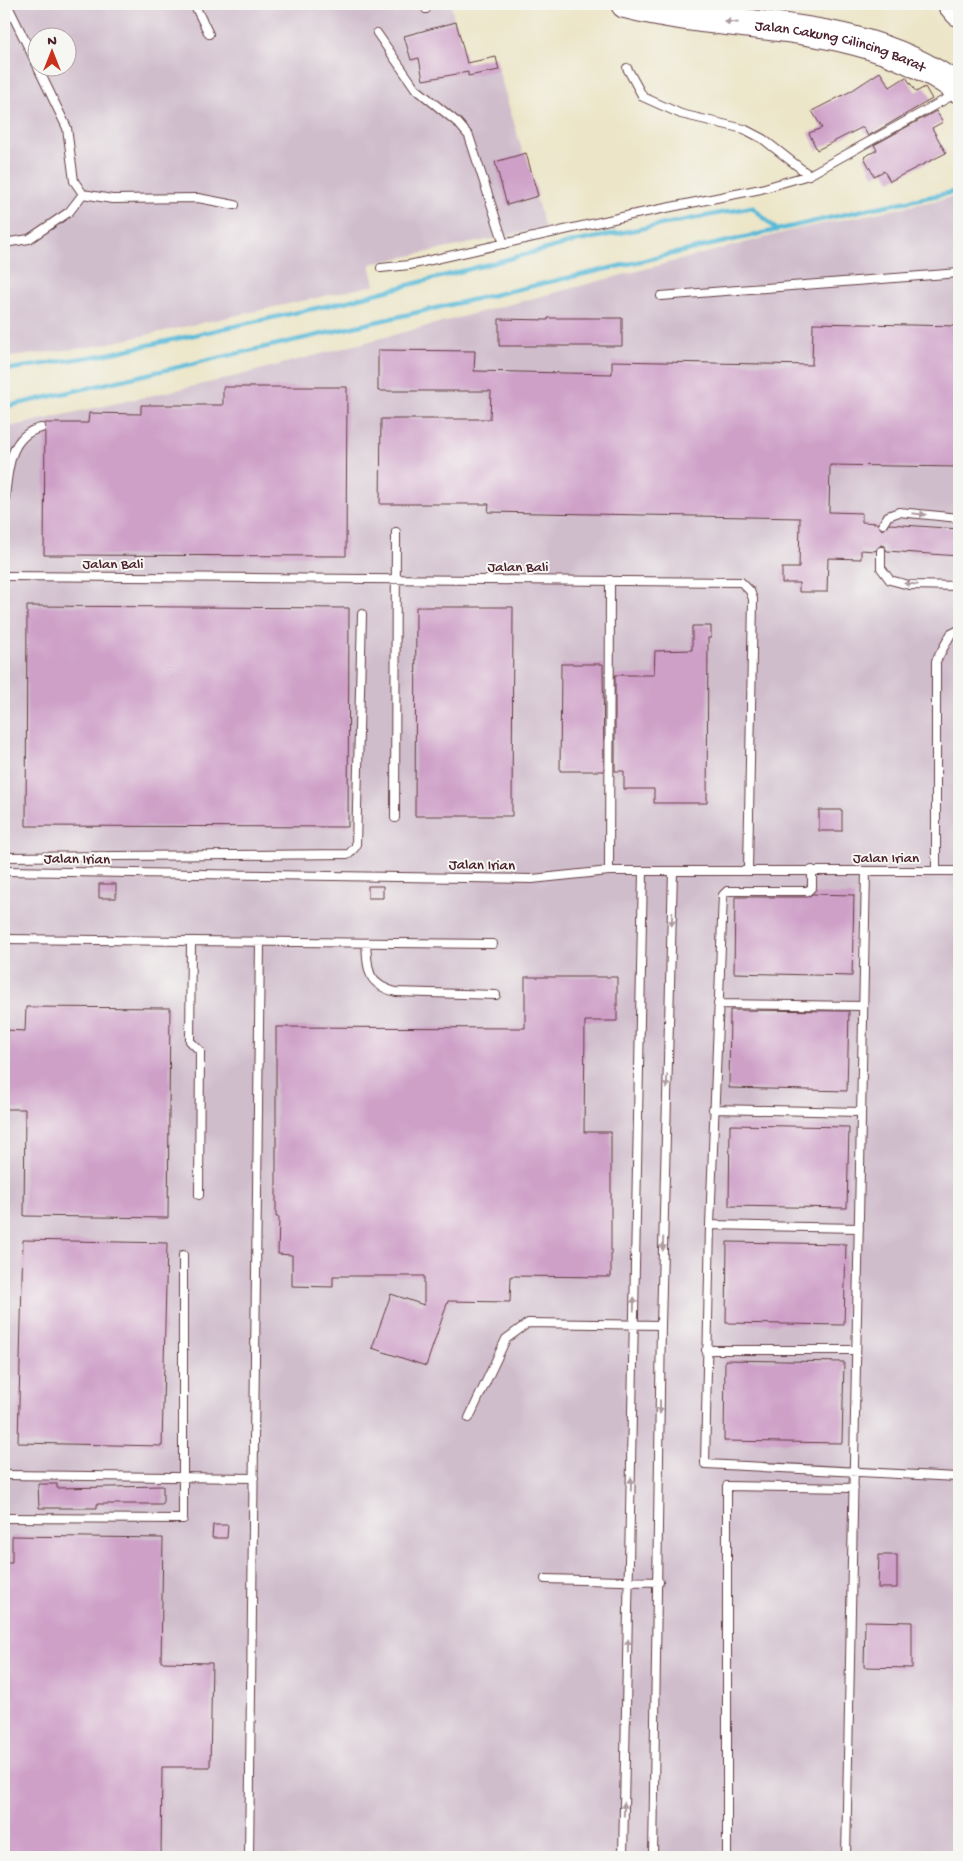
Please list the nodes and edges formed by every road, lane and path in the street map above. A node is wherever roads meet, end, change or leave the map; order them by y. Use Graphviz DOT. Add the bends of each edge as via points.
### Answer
graph roads {
  1 [pos="7,4"];
  2 [pos="194,4"];
  3 [pos="625,4"];
  4 [pos="952,4"];
  5 [pos="957,4"];
  6 [pos="959,7"];
  7 [pos="959,12"];
  8 [pos="377,33"];
  9 [pos="209,34"];
  10 [pos="28,47"];
  11 [pos="627,68"];
  12 [pos="43,78"];
  13 [pos="959,91"];
  14 [pos="809,175"];
  15 [pos="83,194"];
  16 [pos="235,205"];
  17 [pos="4,244"];
  18 [pos="504,244"];
  19 [pos="381,268"];
  20 [pos="959,273"];
  21 [pos="661,296"];
  22 [pos="42,428"];
  23 [pos="4,506"];
  24 [pos="959,518"];
  25 [pos="883,524"];
  26 [pos="396,532"];
  27 [pos="881,551"];
  28 [pos="4,576"];
  29 [pos="396,579"];
  30 [pos="610,580"];
  31 [pos="959,586"];
  32 [pos="362,614"];
  33 [pos="959,630"];
  34 [pos="395,818"];
  35 [pos="4,857"];
  36 [pos="748,870"];
  37 [pos="812,870"];
  38 [pos="4,871"];
  39 [pos="609,871"];
  40 [pos="643,871"];
  41 [pos="673,871"];
  42 [pos="866,871"];
  43 [pos="936,871"];
  44 [pos="959,871"];
  45 [pos="4,939"];
  46 [pos="191,942"];
  47 [pos="260,942"];
  48 [pos="366,943"];
  49 [pos="493,944"];
  50 [pos="496,995"];
  51 [pos="718,1004"];
  52 [pos="863,1006"];
  53 [pos="713,1109"];
  54 [pos="861,1112"];
  55 [pos="199,1195"];
  56 [pos="710,1225"];
  57 [pos="859,1228"];
  58 [pos="183,1255"];
  59 [pos="634,1324"];
  60 [pos="661,1325"];
  61 [pos="706,1350"];
  62 [pos="856,1350"];
  63 [pos="469,1418"];
  64 [pos="854,1470"];
  65 [pos="4,1475"];
  66 [pos="183,1477"];
  67 [pos="957,1477"];
  68 [pos="254,1478"];
  69 [pos="854,1488"];
  70 [pos="4,1518"];
  71 [pos="545,1579"];
  72 [pos="630,1581"];
  73 [pos="658,1582"];
  74 [pos="250,1857"];
  75 [pos="623,1857"];
  76 [pos="653,1857"];
  77 [pos="727,1857"];
  78 [pos="846,1857"];
  1 -- 10 [label="lane"];
  2 -- 9 [label="lane"];
  13 -- 3 [label="highway, Jalan Cakung Cilincing Barat, one-way" via="944,78 896,53 864,42 798,29 689,18"];
  4 -- 7 [label="highway"];
  5 -- 6 [label="highway"];
  8 -- 18 [label="lane" via="415,88 458,122 469,136"];
  11 -- 14 [label="lane" via="643,97 681,114 744,129 763,139"];
  12 -- 15 [label="lane" via="67,128 74,181"];
  13 -- 14 [label="lane"];
  14 -- 18 [label="lane" via="762,189"];
  15 -- 16 [label="lane" via="121,199 198,198"];
  15 -- 17 [label="lane" via="69,212 29,239"];
  18 -- 19 [label="lane" via="409,266"];
  20 -- 21 [label="lane"];
  22 -- 23 [label="lane" via="28,432 15,445"];
  25 -- 24 [label="lane, one-way" via="888,516 899,512"];
  26 -- 29 [label="lane"];
  31 -- 27 [label="lane, one-way" via="890,580 881,568"];
  28 -- 29 [label="lane, Jalan Bali"];
  29 -- 30 [label="lane, Jalan Bali"];
  29 -- 34 [label="lane"];
  30 -- 36 [label="lane, Jalan Bali" via="741,582 750,591 753,599"];
  30 -- 39 [label="lane"];
  32 -- 35 [label="lane" via="356,846 348,854"];
  33 -- 43 [label="lane" via="951,634 936,661"];
  36 -- 37 [label="lane, Jalan Irian"];
  36 -- 41 [label="lane, Jalan Irian"];
  37 -- 42 [label="lane, Jalan Irian"];
  37 -- 51 [label="lane" via="812,887 808,891 727,891 723,895"];
  38 -- 39 [label="lane, Jalan Irian" via="532,878"];
  39 -- 40 [label="lane, Jalan Irian"];
  40 -- 41 [label="lane, Jalan Irian"];
  59 -- 40 [label="lane, one-way"];
  41 -- 60 [label="lane, one-way"];
  42 -- 43 [label="lane, Jalan Irian"];
  42 -- 52 [label="lane"];
  43 -- 44 [label="lane, Jalan Irian"];
  45 -- 46 [label="lane"];
  46 -- 47 [label="lane"];
  46 -- 55 [label="lane" via="190,1041 200,1051"];
  47 -- 48 [label="lane"];
  47 -- 68 [label="lane"];
  48 -- 49 [label="lane"];
  48 -- 50 [label="lane" via="370,975 382,989"];
  51 -- 52 [label="lane"];
  51 -- 53 [label="lane"];
  52 -- 54 [label="lane"];
  53 -- 54 [label="lane"];
  53 -- 56 [label="lane"];
  54 -- 57 [label="lane"];
  56 -- 57 [label="lane"];
  56 -- 61 [label="lane"];
  57 -- 62 [label="lane"];
  58 -- 66 [label="lane"];
  59 -- 60 [label="lane"];
  59 -- 63 [label="lane" via="528,1323 506,1339"];
  72 -- 59 [label="lane, one-way"];
  60 -- 73 [label="lane, one-way"];
  61 -- 62 [label="lane"];
  61 -- 64 [label="lane" via="705,1464"];
  62 -- 64 [label="lane"];
  64 -- 67 [label="lane"];
  64 -- 69 [label="lane"];
  65 -- 66 [label="lane"];
  66 -- 68 [label="lane"];
  66 -- 70 [label="lane" via="183,1519"];
  68 -- 74 [label="lane"];
  69 -- 77 [label="lane" via="727,1486"];
  69 -- 78 [label="lane"];
  71 -- 72 [label="lane"];
  72 -- 73 [label="lane"];
  75 -- 72 [label="lane, one-way"];
  73 -- 76 [label="lane"];
}
